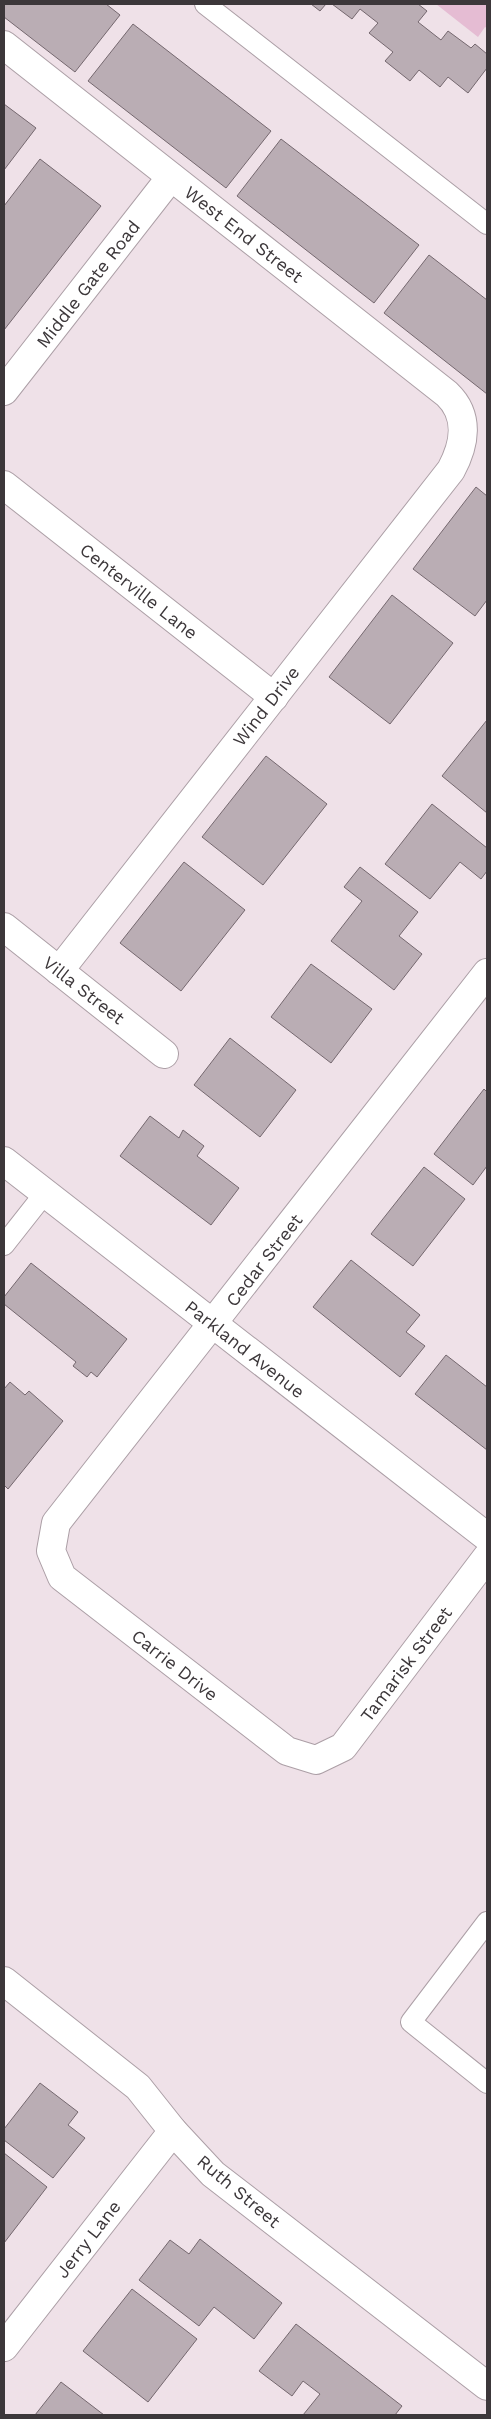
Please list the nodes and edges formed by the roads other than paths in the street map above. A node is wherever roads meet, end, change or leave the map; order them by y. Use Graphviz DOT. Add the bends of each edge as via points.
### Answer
graph roads {
  1 [pos="205,4"];
  2 [pos="4,45"];
  3 [pos="171,177"];
  4 [pos="487,224"];
  5 [pos="4,391"];
  6 [pos="463,436"];
  7 [pos="4,485"];
  8 [pos="274,697"];
  9 [pos="4,927"];
  10 [pos="59,970"];
  11 [pos="487,973"];
  12 [pos="164,1054"];
  13 [pos="4,1161"];
  14 [pos="45,1193"];
  15 [pos="4,1245"];
  16 [pos="214,1325"];
  17 [pos="487,1537"];
  18 [pos="51,1551"];
  19 [pos="487,1557"];
  20 [pos="316,1760"];
  21 [pos="487,1922"];
  22 [pos="4,1981"];
  23 [pos="487,2083"];
  24 [pos="173,2131"];
  25 [pos="4,2347"];
  26 [pos="487,2386"];
  1 -- 4 [label="lane"];
  2 -- 3 [label="street, West End Street"];
  3 -- 5 [label="street, Middle Gate Road"];
  3 -- 6 [label="street, West End Street" via="447,394 462,416"];
  6 -- 8 [label="street, Wind Drive" via="452,470"];
  7 -- 8 [label="street, Centerville Lane"];
  8 -- 10 [label="street, Wind Drive"];
  9 -- 10 [label="street, Villa Street"];
  10 -- 12 [label="street, Villa Street"];
  11 -- 16 [label="street, Cedar Street"];
  13 -- 14 [label="street, Parkland Avenue"];
  14 -- 15 [label="lane"];
  14 -- 16 [label="street, Parkland Avenue"];
  16 -- 17 [label="street, Parkland Avenue"];
  16 -- 18 [label="street, Cedar Street" via="56,1523"];
  18 -- 20 [label="street, Carrie Drive" via="62,1577 287,1752"];
  19 -- 20 [label="street, Tamarisk Street" via="343,1747"];
  21 -- 23 [label="lane" via="410,2022"];
  22 -- 24 [label="street, Ruth Street" via="138,2086"];
  24 -- 25 [label="street, Jerry Lane"];
  24 -- 26 [label="street, Ruth Street" via="213,2174"];
}
